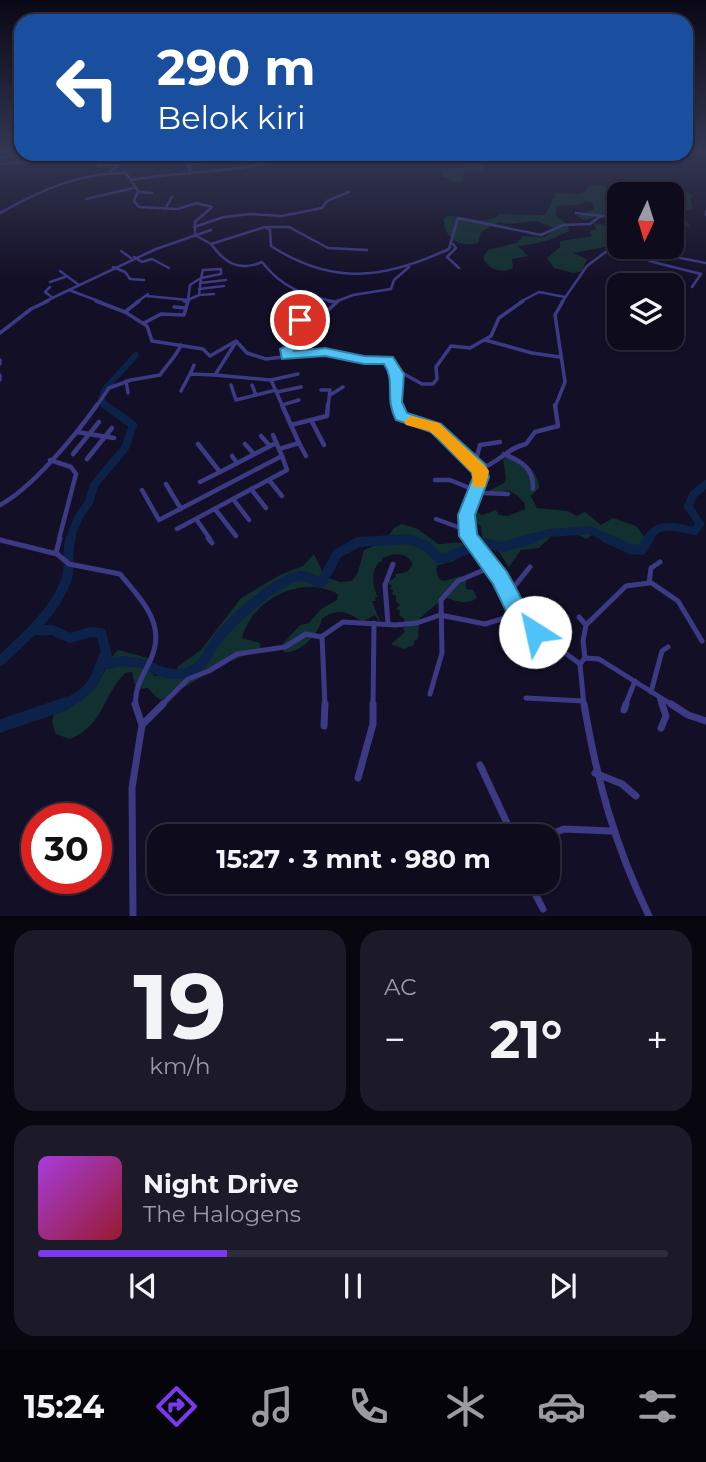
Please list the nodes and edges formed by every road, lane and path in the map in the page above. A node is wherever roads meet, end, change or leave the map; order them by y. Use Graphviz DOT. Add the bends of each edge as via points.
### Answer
graph roads {
  1 [pos="31,196"];
  2 [pos="104,196"];
  3 [pos="135,196"];
  4 [pos="339,196"];
  5 [pos="172,197"];
  6 [pos="86,199"];
  7 [pos="165,209"];
  8 [pos="0,213"];
  9 [pos="576,213"];
  10 [pos="263,214"];
  11 [pos="607,215"];
  12 [pos="603,216"];
  13 [pos="266,219"];
  14 [pos="193,227"];
  15 [pos="265,227"];
  16 [pos="211,230"];
  17 [pos="195,234"];
  18 [pos="212,244"];
  19 [pos="453,244"];
  20 [pos="367,250"];
  21 [pos="121,251"];
  22 [pos="607,253"];
  23 [pos="132,257"];
  24 [pos="648,259"];
  25 [pos="684,259"];
  26 [pos="706,263"];
  27 [pos="112,266"];
  28 [pos="410,266"];
  29 [pos="169,268"];
  30 [pos="460,268"];
  31 [pos="60,271"];
  32 [pos="201,276"];
  33 [pos="65,277"];
  34 [pos="144,280"];
  35 [pos="226,280"];
  36 [pos="200,283"];
  37 [pos="79,285"];
  38 [pos="224,286"];
  39 [pos="692,287"];
  40 [pos="199,289"];
  41 [pos="69,290"];
  42 [pos="214,293"];
  43 [pos="199,295"];
  44 [pos="565,297"];
  45 [pos="54,298"];
  46 [pos="187,301"];
  47 [pos="335,302"];
  48 [pos="174,307"];
  49 [pos="186,308"];
  50 [pos="125,312"];
  51 [pos="143,323"];
  52 [pos="0,327"];
  53 [pos="5,330"];
  54 [pos="0,333"];
  55 [pos="485,340"];
  56 [pos="236,341"];
  57 [pos="181,345"];
  58 [pos="286,356"];
  59 [pos="560,357"];
  60 [pos="194,365"];
  61 [pos="397,370"];
  62 [pos="190,374"];
  63 [pos="298,374"];
  64 [pos="215,375"];
  65 [pos="271,380"];
  66 [pos="126,381"];
  67 [pos="231,385"];
  68 [pos="252,385"];
  69 [pos="301,387"];
  70 [pos="343,387"];
  71 [pos="321,390"];
  72 [pos="181,391"];
  73 [pos="276,391"];
  74 [pos="128,393"];
  75 [pos="256,395"];
  76 [pos="330,396"];
  77 [pos="299,400"];
  78 [pos="282,405"];
  79 [pos="311,420"];
  80 [pos="99,422"];
  81 [pos="291,425"];
  82 [pos="112,428"];
  83 [pos="76,432"];
  84 [pos="89,434"];
  85 [pos="273,435"];
  86 [pos="105,436"];
  87 [pos="261,436"];
  88 [pos="114,438"];
  89 [pos="500,442"];
  90 [pos="276,443"];
  91 [pos="299,443"];
  92 [pos="198,444"];
  93 [pos="245,444"];
  94 [pos="324,445"];
  95 [pos="270,446"];
  96 [pos="279,449"];
  97 [pos="503,453"];
  98 [pos="73,454"];
  99 [pos="254,454"];
  100 [pos="232,456"];
  101 [pos="282,456"];
  102 [pos="306,456"];
  103 [pos="87,459"];
  104 [pos="50,460"];
  105 [pos="469,461"];
  106 [pos="237,463"];
  107 [pos="479,469"];
  108 [pos="220,472"];
  109 [pos="269,480"];
  110 [pos="435,480"];
  111 [pos="200,482"];
  112 [pos="166,484"];
  113 [pos="251,489"];
  114 [pos="533,489"];
  115 [pos="142,490"];
  116 [pos="476,491"];
  117 [pos="508,494"];
  118 [pos="282,496"];
  119 [pos="233,499"];
  120 [pos="0,505"];
  121 [pos="267,508"];
  122 [pos="181,509"];
  123 [pos="215,509"];
  124 [pos="196,519"];
  125 [pos="436,519"];
  126 [pos="249,520"];
  127 [pos="177,529"];
  128 [pos="466,530"];
  129 [pos="236,536"];
  130 [pos="0,540"];
  131 [pos="212,543"];
  132 [pos="59,556"];
  133 [pos="660,562"];
  134 [pos="393,564"];
  135 [pos="491,567"];
  136 [pos="530,567"];
  137 [pos="650,582"];
  138 [pos="509,593"];
  139 [pos="519,614"];
  140 [pos="440,615"];
  141 [pos="579,617"];
  142 [pos="374,623"];
  143 [pos="388,625"];
  144 [pos="586,625"];
  145 [pos="322,636"];
  146 [pos="702,641"];
  147 [pos="668,647"];
  148 [pos="583,661"];
  149 [pos="635,681"];
  150 [pos="651,692"];
  151 [pos="430,694"];
  152 [pos="659,696"];
  153 [pos="526,698"];
  154 [pos="583,701"];
  155 [pos="624,710"];
  156 [pos="706,721"];
  157 [pos="142,725"];
  158 [pos="324,726"];
  159 [pos="661,728"];
  160 [pos="480,765"];
  161 [pos="595,773"];
  162 [pos="358,778"];
  163 [pos="636,796"];
  164 [pos="507,824"];
  165 [pos="560,831"];
  166 [pos="611,831"];
  167 [pos="535,894"];
  168 [pos="542,909"];
  169 [pos="133,916"];
  170 [pos="649,916"];
  1 -- 8 [label="street"];
  2 -- 6 [label="street"];
  3 -- 7 [label="street" via="139,207"];
  4 -- 10 [label="street" via="323,208"];
  5 -- 7 [label="street"];
  7 -- 14 [label="street" via="194,203 212,207"];
  9 -- 12 [label="street"];
  10 -- 13 [label="street"];
  10 -- 14 [label="street" via="224,217"];
  11 -- 12 [label="street"];
  12 -- 19 [label="street" via="592,224 563,225 542,235 459,218"];
  14 -- 17 [label="street"];
  15 -- 18 [label="street"];
  15 -- 20 [label="street" via="289,227 328,248"];
  15 -- 28 [label="street" via="270,230 273,249 303,267 330,275 372,275"];
  16 -- 17 [label="street"];
  17 -- 18 [label="street"];
  17 -- 23 [label="street"];
  18 -- 47 [label="street" via="225,262 247,268 263,263 274,277 301,294"];
  19 -- 28 [label="street"];
  19 -- 30 [label="street" via="456,248 447,257"];
  21 -- 23 [label="street"];
  22 -- 44 [label="street" via="590,263"];
  23 -- 27 [label="street"];
  23 -- 29 [label="street" via="142,262 152,259"];
  24 -- 39 [label="street" via="701,274"];
  25 -- 26 [label="street"];
  27 -- 34 [label="street" via="130,279"];
  27 -- 37 [label="street"];
  28 -- 47 [label="street" via="390,289"];
  31 -- 33 [label="street"];
  32 -- 32 [label="street" via="203,270 221,268 221,274"];
  32 -- 36 [label="street"];
  32 -- 46 [label="street" via="190,284"];
  33 -- 37 [label="street"];
  33 -- 45 [label="street" via="45,292"];
  35 -- 36 [label="street"];
  36 -- 40 [label="street"];
  37 -- 41 [label="street"];
  38 -- 40 [label="street"];
  40 -- 43 [label="street"];
  41 -- 45 [label="street"];
  41 -- 50 [label="street"];
  42 -- 43 [label="street"];
  43 -- 46 [label="street"];
  44 -- 55 [label="street" via="541,291 513,305"];
  44 -- 59 [label="street" via="554,318"];
  45 -- 53 [label="street"];
  46 -- 49 [label="street"];
  46 -- 50 [label="street" via="148,295"];
  47 -- 58 [label="street" via="321,317 299,320 295,331 298,345 286,349"];
  48 -- 49 [label="street"];
  49 -- 51 [label="street" via="182,316 163,314"];
  50 -- 51 [label="street"];
  51 -- 57 [label="street" via="152,341"];
  52 -- 53 [label="street"];
  53 -- 54 [label="street"];
  55 -- 59 [label="street" via="538,356"];
  55 -- 61 [label="street" via="470,348 449,348 436,367 437,379 432,385"];
  56 -- 57 [label="street" via="213,356 204,349"];
  56 -- 58 [label="street" via="253,356"];
  56 -- 64 [label="street"];
  57 -- 66 [label="street" via="160,375"];
  58 -- 61 [label="street" via="334,352 364,360 387,359"];
  59 -- 97 [label="street" via="565,382 555,404 558,425 535,432 526,444"];
  60 -- 62 [label="street"];
  61 -- 105 [label="street" via="395,402 402,416 436,428"];
  62 -- 64 [label="street"];
  62 -- 72 [label="street"];
  63 -- 65 [label="street"];
  64 -- 65 [label="street"];
  65 -- 73 [label="street"];
  66 -- 74 [label="street"];
  66 -- 83 [label="street" via="109,388"];
  67 -- 75 [label="street" via="236,400"];
  68 -- 75 [label="street"];
  69 -- 73 [label="street"];
  70 -- 76 [label="street"];
  71 -- 76 [label="street" via="331,390"];
  73 -- 75 [label="street"];
  73 -- 78 [label="street"];
  76 -- 79 [label="street" via="327,416"];
  77 -- 78 [label="street"];
  78 -- 81 [label="street"];
  79 -- 81 [label="street"];
  79 -- 94 [label="street"];
  80 -- 84 [label="street"];
  81 -- 91 [label="street"];
  82 -- 86 [label="street"];
  83 -- 84 [label="street"];
  83 -- 104 [label="street"];
  84 -- 86 [label="street"];
  84 -- 98 [label="street"];
  85 -- 90 [label="street"];
  86 -- 88 [label="street"];
  86 -- 103 [label="street"];
  87 -- 95 [label="street"];
  89 -- 105 [label="street" via="480,445 477,456"];
  90 -- 95 [label="street"];
  90 -- 96 [label="street"];
  91 -- 96 [label="street"];
  91 -- 102 [label="street"];
  92 -- 108 [label="street"];
  93 -- 99 [label="street"];
  95 -- 99 [label="street"];
  96 -- 101 [label="street"];
  97 -- 107 [label="street" via="491,466"];
  97 -- 114 [label="street" via="528,465 534,475"];
  99 -- 106 [label="street"];
  100 -- 106 [label="street"];
  101 -- 109 [label="street" via="287,470"];
  101 -- 122 [label="street"];
  104 -- 120 [label="street" via="18,494"];
  104 -- 132 [label="street" via="71,467 76,474 57,540"];
  105 -- 107 [label="street"];
  106 -- 108 [label="street"];
  107 -- 116 [label="street"];
  108 -- 111 [label="street"];
  109 -- 113 [label="street"];
  109 -- 118 [label="street"];
  110 -- 116 [label="street" via="453,481"];
  112 -- 122 [label="street"];
  113 -- 119 [label="street"];
  113 -- 121 [label="street"];
  115 -- 122 [label="street" via="159,520"];
  116 -- 117 [label="street"];
  116 -- 128 [label="street" via="467,512"];
  119 -- 123 [label="street"];
  119 -- 126 [label="street"];
  123 -- 124 [label="street"];
  123 -- 129 [label="street"];
  124 -- 127 [label="street"];
  124 -- 131 [label="street"];
  125 -- 128 [label="street"];
  128 -- 135 [label="street"];
  130 -- 132 [label="street"];
  132 -- 157 [label="street" via="68,564 120,574 156,625 153,658 136,685 136,711"];
  133 -- 137 [label="street" via="651,568"];
  134 -- 143 [label="street" via="386,591"];
  135 -- 138 [label="street"];
  135 -- 140 [label="street" via="453,584 441,601"];
  136 -- 138 [label="street"];
  137 -- 144 [label="street" via="626,586"];
  137 -- 146 [label="street" via="678,601"];
  138 -- 139 [label="street"];
  139 -- 140 [label="street" via="485,624"];
  139 -- 148 [label="street" via="542,639"];
  140 -- 143 [label="street" via="417,623"];
  140 -- 151 [label="street" via="442,653"];
  141 -- 144 [label="street"];
  142 -- 143 [label="street"];
  142 -- 145 [label="street" via="341,622"];
  142 -- 162 [label="street" via="373,724"];
  144 -- 148 [label="street"];
  145 -- 157 [label="street" via="306,634 285,647 237,654 186,681"];
  145 -- 158 [label="street" via="327,701 321,715"];
  147 -- 150 [label="street" via="662,651"];
  148 -- 149 [label="street" via="603,661"];
  148 -- 154 [label="street"];
  149 -- 150 [label="street"];
  149 -- 155 [label="street"];
  150 -- 152 [label="street"];
  152 -- 156 [label="street"];
  152 -- 159 [label="street" via="666,716"];
  153 -- 154 [label="street"];
  154 -- 161 [label="street"];
  157 -- 169 [label="street" via="132,788"];
  160 -- 164 [label="street"];
  161 -- 163 [label="street" via="622,784"];
  161 -- 166 [label="street"];
  165 -- 166 [label="street"];
  166 -- 170 [label="street"];
  167 -- 168 [label="street"];
}
